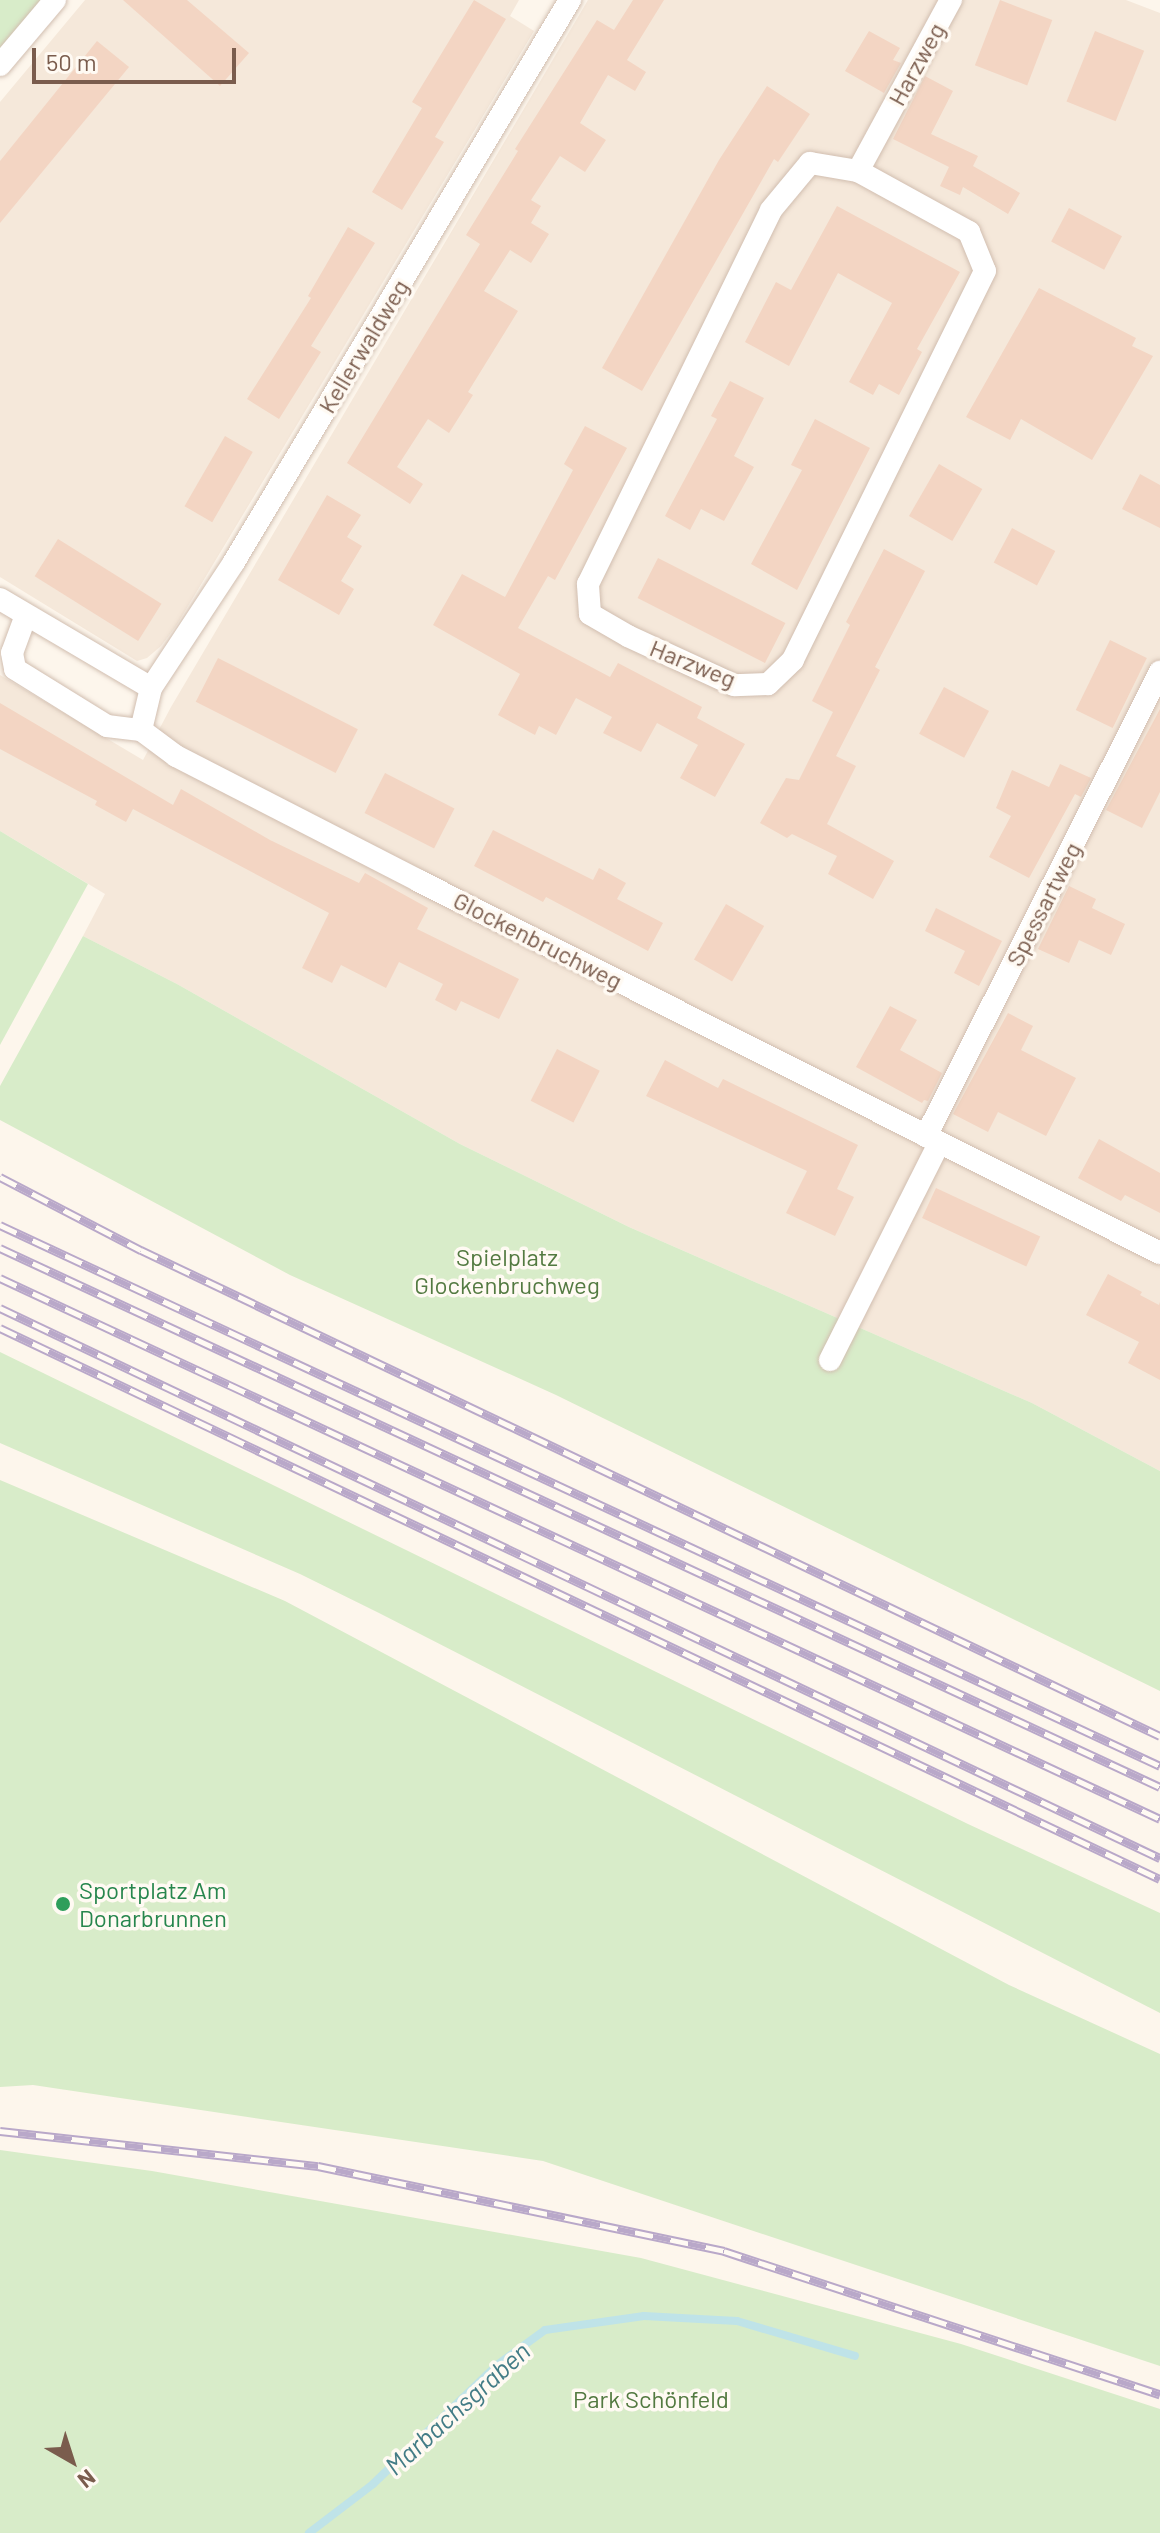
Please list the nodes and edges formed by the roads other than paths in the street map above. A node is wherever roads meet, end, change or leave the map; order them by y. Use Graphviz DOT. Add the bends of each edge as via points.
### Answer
graph roads {
  1 [pos="55,0"];
  2 [pos="570,0"];
  3 [pos="951,0"];
  4 [pos="0,65"];
  5 [pos="858,171"];
  6 [pos="0,599"];
  7 [pos="26,615"];
  8 [pos="1160,672"];
  9 [pos="151,688"];
  10 [pos="141,730"];
  11 [pos="933,1140"];
  12 [pos="1160,1253"];
  13 [pos="830,1360"];
  1 -- 4 [label="street"];
  2 -- 9 [label="street, Kellerwaldweg" via="234,562"];
  3 -- 5 [label="street, Harzweg"];
  5 -- 5 [label="street, Harzweg" via="810,163 771,210 588,584 590,614 734,685 768,684 793,660 985,271 969,232"];
  6 -- 7 [label="street"];
  7 -- 9 [label="street"];
  7 -- 10 [label="street, Glockenbruchweg" via="12,653 15,669 107,726"];
  8 -- 11 [label="street, Spessartweg"];
  9 -- 10 [label="street"];
  10 -- 11 [label="street, Glockenbruchweg" via="176,756"];
  11 -- 12 [label="street, Glockenbruchweg"];
  11 -- 13 [label="street"];
}
